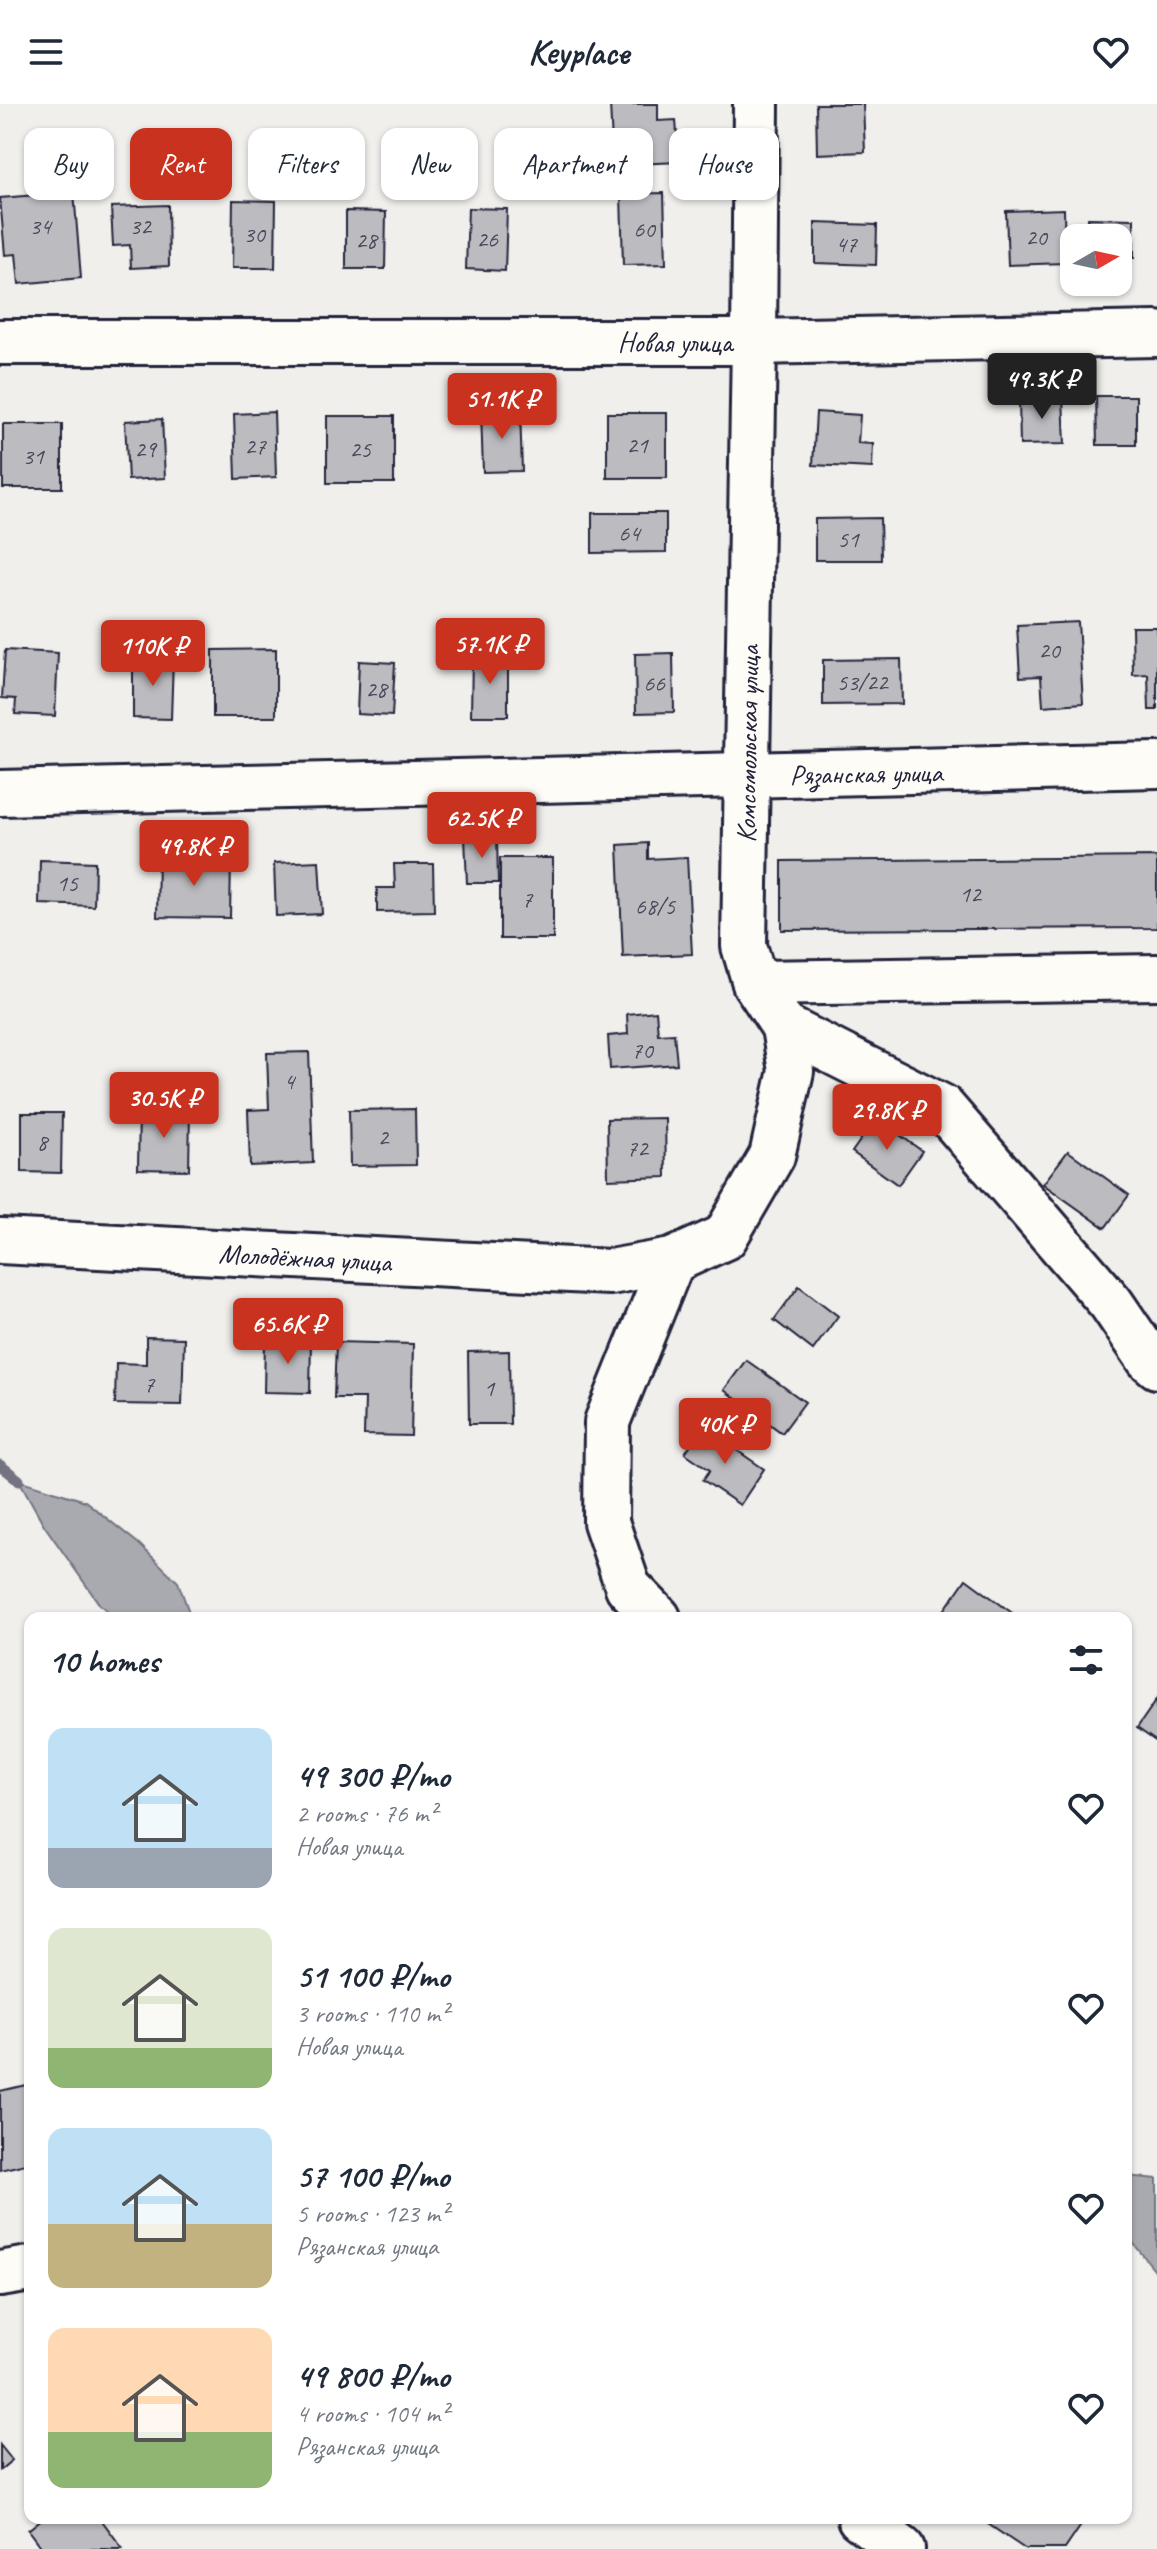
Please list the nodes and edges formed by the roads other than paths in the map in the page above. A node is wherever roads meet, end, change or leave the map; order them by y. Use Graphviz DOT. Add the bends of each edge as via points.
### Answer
graph roads {
  1 [pos="756,104"];
  2 [pos="1157,334"];
  3 [pos="0,342"];
  4 [pos="754,342"];
  5 [pos="1157,765"];
  6 [pos="747,776"];
  7 [pos="0,793"];
  8 [pos="1157,977"];
  9 [pos="755,983"];
  10 [pos="784,1027"];
  11 [pos="0,1241"];
  12 [pos="672,1261"];
  13 [pos="610,1272"];
  14 [pos="1157,1366"];
  15 [pos="652,1612"];
  16 [pos="24,2270"];
  17 [pos="0,2274"];
  18 [pos="868,2524"];
  19 [pos="902,2549"];
  1 -- 4 [label="street, Комсомольская улица"];
  2 -- 4 [label="street, Новая улица"];
  3 -- 4 [label="street, Новая улица"];
  4 -- 6 [label="street, Комсомольская улица"];
  5 -- 6 [label="street, Рязанская улица"];
  6 -- 7 [label="street, Рязанская улица"];
  6 -- 9 [label="street, Комсомольская улица" via="744,946"];
  8 -- 9 [label="street"];
  9 -- 10 [label="street, Комсомольская улица"];
  10 -- 12 [label="street, Комсомольская улица" via="791,1071 772,1156 725,1237"];
  10 -- 14 [label="street" via="942,1107 1111,1303"];
  11 -- 13 [label="street, Молодёжная улица"];
  12 -- 13 [label="street, Комсомольская улица"];
  12 -- 15 [label="street" via="607,1422 606,1522 628,1587"];
  16 -- 17 [label="street"];
  18 -- 19 [label="street"];
}
